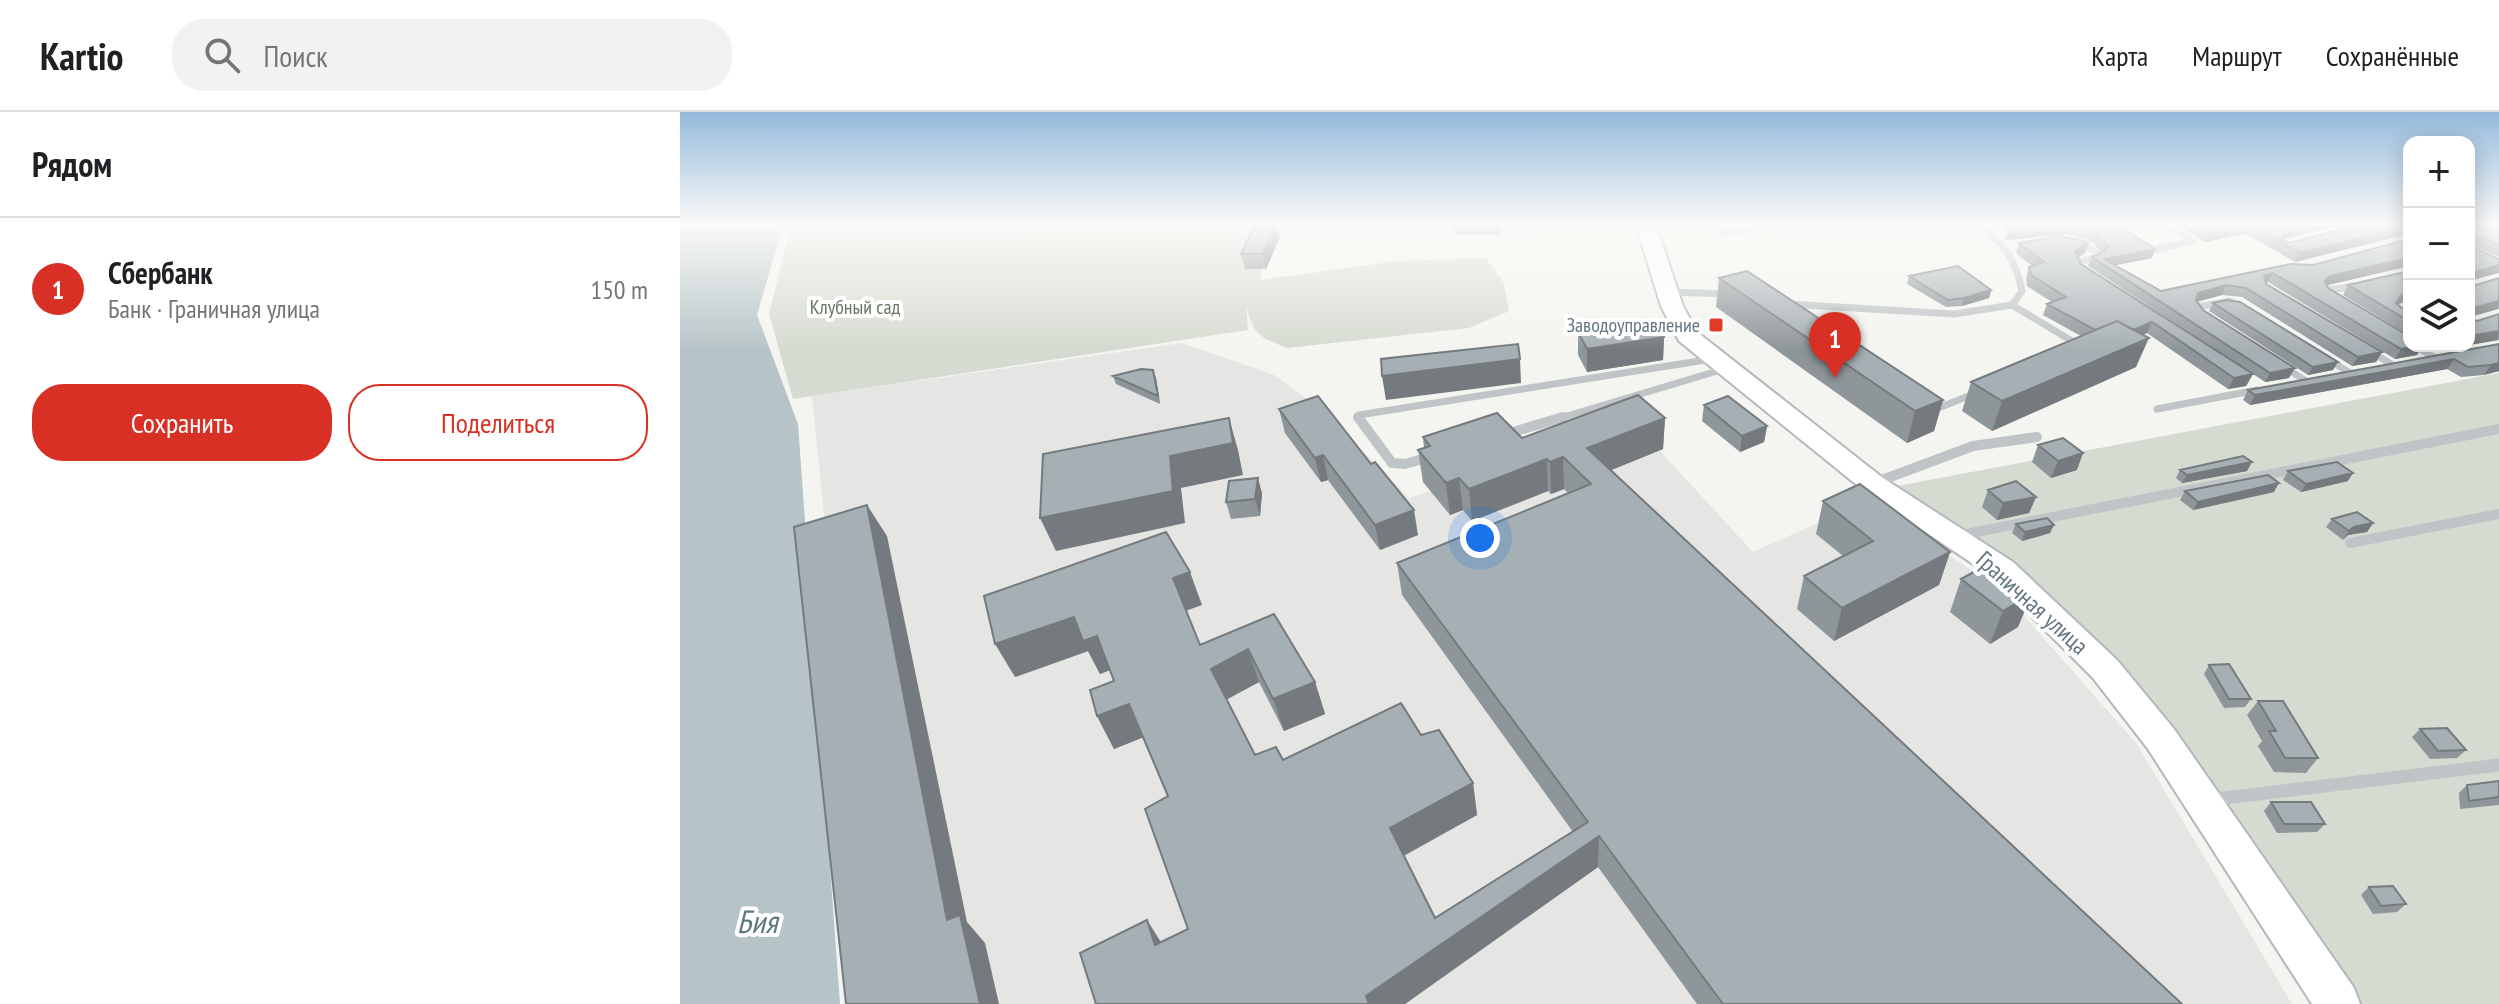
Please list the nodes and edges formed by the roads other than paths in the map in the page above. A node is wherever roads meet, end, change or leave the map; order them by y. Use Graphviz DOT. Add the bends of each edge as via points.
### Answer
graph roads {
  1 [pos="1660,267"];
  2 [pos="2017,267"];
  3 [pos="2082,267"];
  4 [pos="2093,276"];
  5 [pos="2363,285"];
  6 [pos="1668,292"];
  7 [pos="1747,294"];
  8 [pos="2335,299"];
  9 [pos="1777,302"];
  10 [pos="2239,303"];
  11 [pos="2012,305"];
  12 [pos="2215,322"];
  13 [pos="2355,342"];
  14 [pos="2311,348"];
  15 [pos="2425,352"];
  16 [pos="2066,355"];
  17 [pos="2267,356"];
  18 [pos="2446,356"];
  19 [pos="2435,358"];
  20 [pos="2421,360"];
  21 [pos="2407,363"];
  22 [pos="1718,364"];
  23 [pos="2393,365"];
  24 [pos="2379,368"];
  25 [pos="2365,371"];
  26 [pos="2350,373"];
  27 [pos="2337,376"];
  28 [pos="2250,380"];
  29 [pos="2294,383"];
  30 [pos="1993,386"];
  31 [pos="1919,408"];
  32 [pos="2157,409"];
  33 [pos="2499,429"];
  34 [pos="1496,437"];
  35 [pos="2037,437"];
  36 [pos="1436,455"];
  37 [pos="1873,484"];
  38 [pos="2499,514"];
  39 [pos="1953,537"];
  40 [pos="2350,543"];
  41 [pos="2499,765"];
  42 [pos="2202,801"];
  43 [pos="2338,1004"];
  1 -- 6 [label="street, Граничная улица"];
  2 -- 11 [label="lane" via="2022,291"];
  3 -- 4 [label="lane"];
  5 -- 8 [label="lane" via="2326,292"];
  6 -- 7 [label="lane"];
  6 -- 22 [label="street, Граничная улица" via="1687,336"];
  9 -- 11 [label="lane" via="1941,314"];
  10 -- 12 [label="lane" via="2198,307"];
  11 -- 16 [label="lane" via="2082,347"];
  13 -- 23 [label="lane"];
  14 -- 26 [label="lane"];
  15 -- 19 [label="lane"];
  17 -- 29 [label="lane" via="2309,381"];
  18 -- 19 [label="lane"];
  19 -- 20 [label="lane"];
  21 -- 23 [label="lane"];
  22 -- 34 [label="lane"];
  22 -- 36 [label="lane" via="1357,418 1398,465"];
  22 -- 37 [label="street, Граничная улица"];
  23 -- 24 [label="lane"];
  25 -- 26 [label="lane"];
  26 -- 27 [label="lane"];
  28 -- 32 [label="lane" via="2263,389"];
  30 -- 31 [label="lane" via="1934,410"];
  33 -- 39 [label="lane"];
  35 -- 37 [label="lane" via="1973,446"];
  37 -- 39 [label="street, Граничная улица"];
  38 -- 40 [label="lane"];
  39 -- 42 [label="street, Граничная улица" via="2002,569 2105,669"];
  41 -- 42 [label="lane"];
  42 -- 43 [label="street, Граничная улица"];
}
